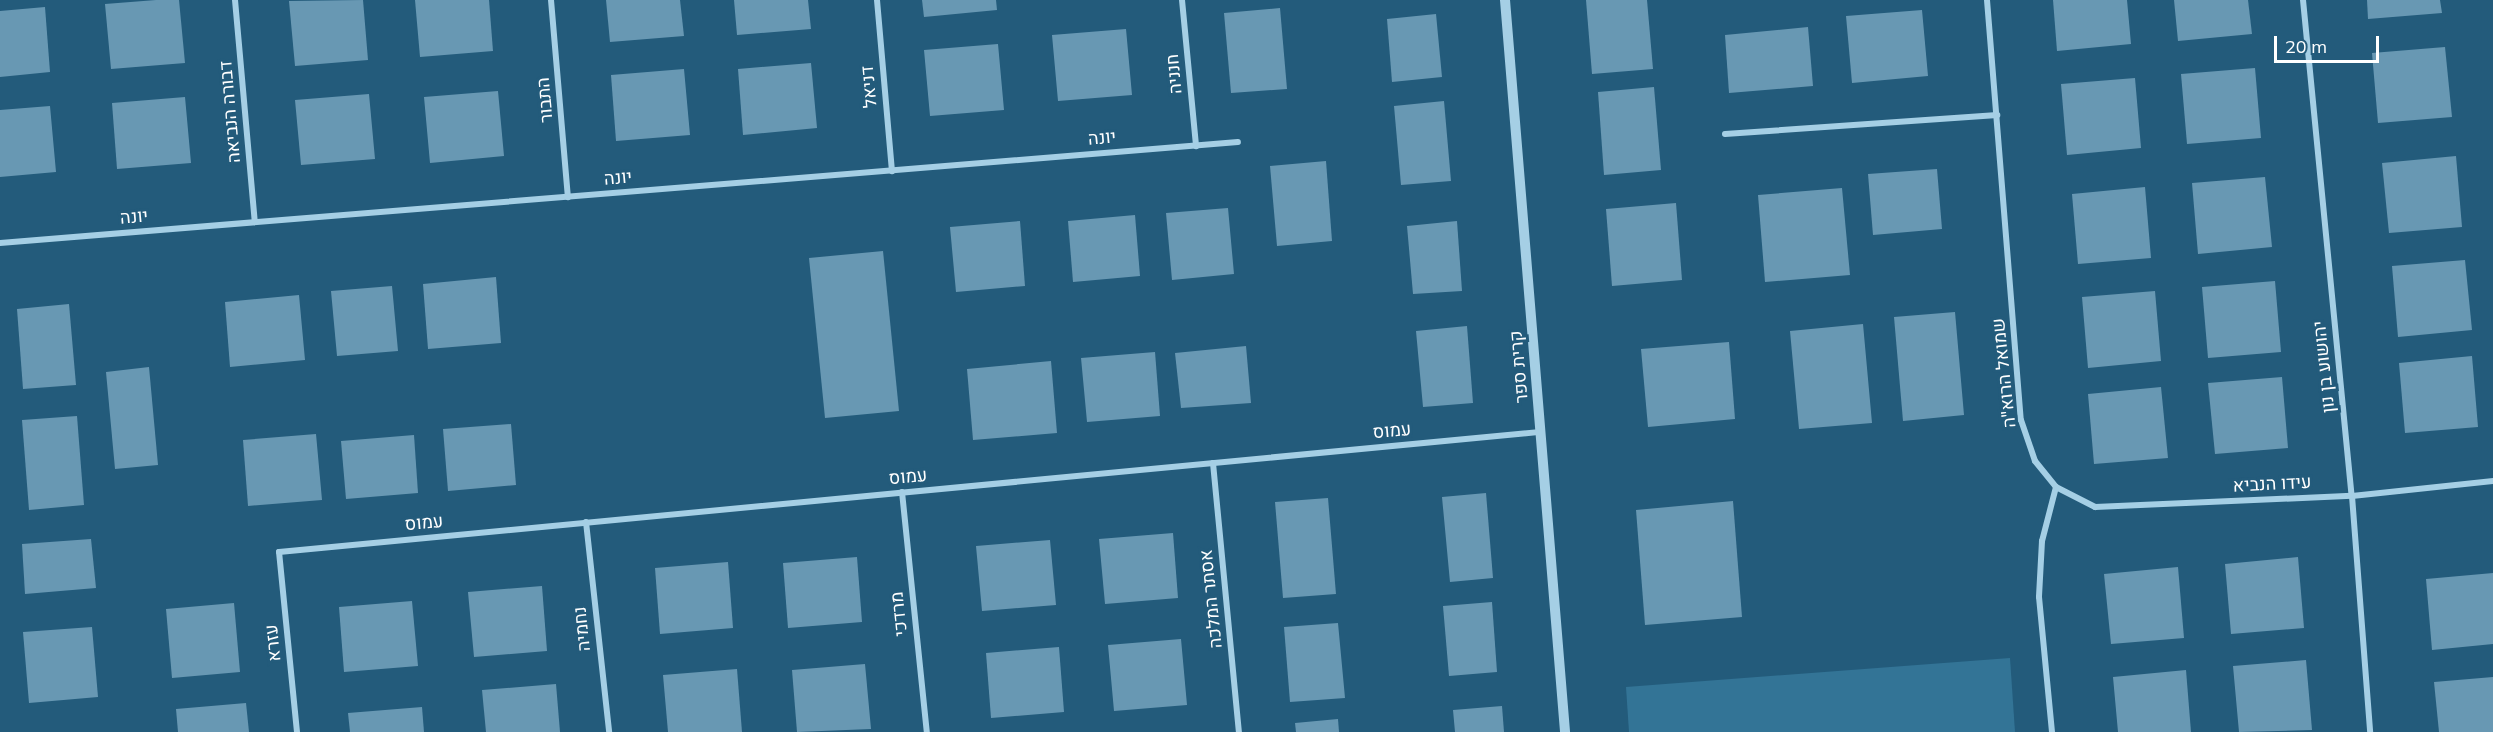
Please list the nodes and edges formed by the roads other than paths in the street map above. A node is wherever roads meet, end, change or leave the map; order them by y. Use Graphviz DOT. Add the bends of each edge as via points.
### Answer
graph roads {
  1 [pos="235,0"];
  2 [pos="551,0"];
  3 [pos="877,0"];
  4 [pos="1182,0"];
  5 [pos="1505,0"];
  6 [pos="1987,0"];
  7 [pos="2303,0"];
  8 [pos="1996,115"];
  9 [pos="1725,134"];
  10 [pos="1239,142"];
  11 [pos="1196,146"];
  12 [pos="892,171"];
  13 [pos="568,197"];
  14 [pos="255,222"];
  15 [pos="0,243"];
  16 [pos="1540,432"];
  17 [pos="1213,463"];
  18 [pos="2493,481"];
  19 [pos="2056,487"];
  20 [pos="902,492"];
  21 [pos="2352,496"];
  22 [pos="586,522"];
  23 [pos="279,552"];
  24 [pos="297,732"];
  25 [pos="609,732"];
  26 [pos="927,732"];
  27 [pos="1239,732"];
  28 [pos="1566,732"];
  29 [pos="2052,732"];
  30 [pos="2370,732"];
  1 -- 14 [label="street, דבורה הנביאה"];
  2 -- 13 [label="street, התבור"];
  3 -- 12 [label="street, דניאל"];
  4 -- 11 [label="street, חנניה"];
  5 -- 16 [label="street, קרית ספר"];
  6 -- 8 [label="street, שמואל הרוא\"ה"];
  7 -- 21 [label="street, יהושוע בן נון"];
  8 -- 9 [label="street"];
  8 -- 19 [label="street, שמואל הרוא\"ה" via="2021,420 2036,461"];
  10 -- 11 [label="street, יונה"];
  11 -- 12 [label="street, יונה"];
  12 -- 13 [label="street, יונה"];
  13 -- 14 [label="street, יונה"];
  14 -- 15 [label="street, יונה"];
  16 -- 17 [label="street, עמוס"];
  16 -- 28 [label="street, קרית ספר"];
  17 -- 20 [label="street, עמוס"];
  17 -- 27 [label="street, אסתר המלכה"];
  18 -- 21 [label="street, עידו הנביא"];
  19 -- 21 [label="street, עידו הנביא" via="2095,507"];
  19 -- 29 [label="street" via="2042,541 2039,597"];
  20 -- 22 [label="street, עמוס"];
  20 -- 26 [label="street, מרדכי"];
  21 -- 30 [label="street, יהושוע בן נון"];
  22 -- 23 [label="street, עמוס"];
  22 -- 25 [label="street, נחמיה"];
  23 -- 24 [label="street, עזרא"];
}
